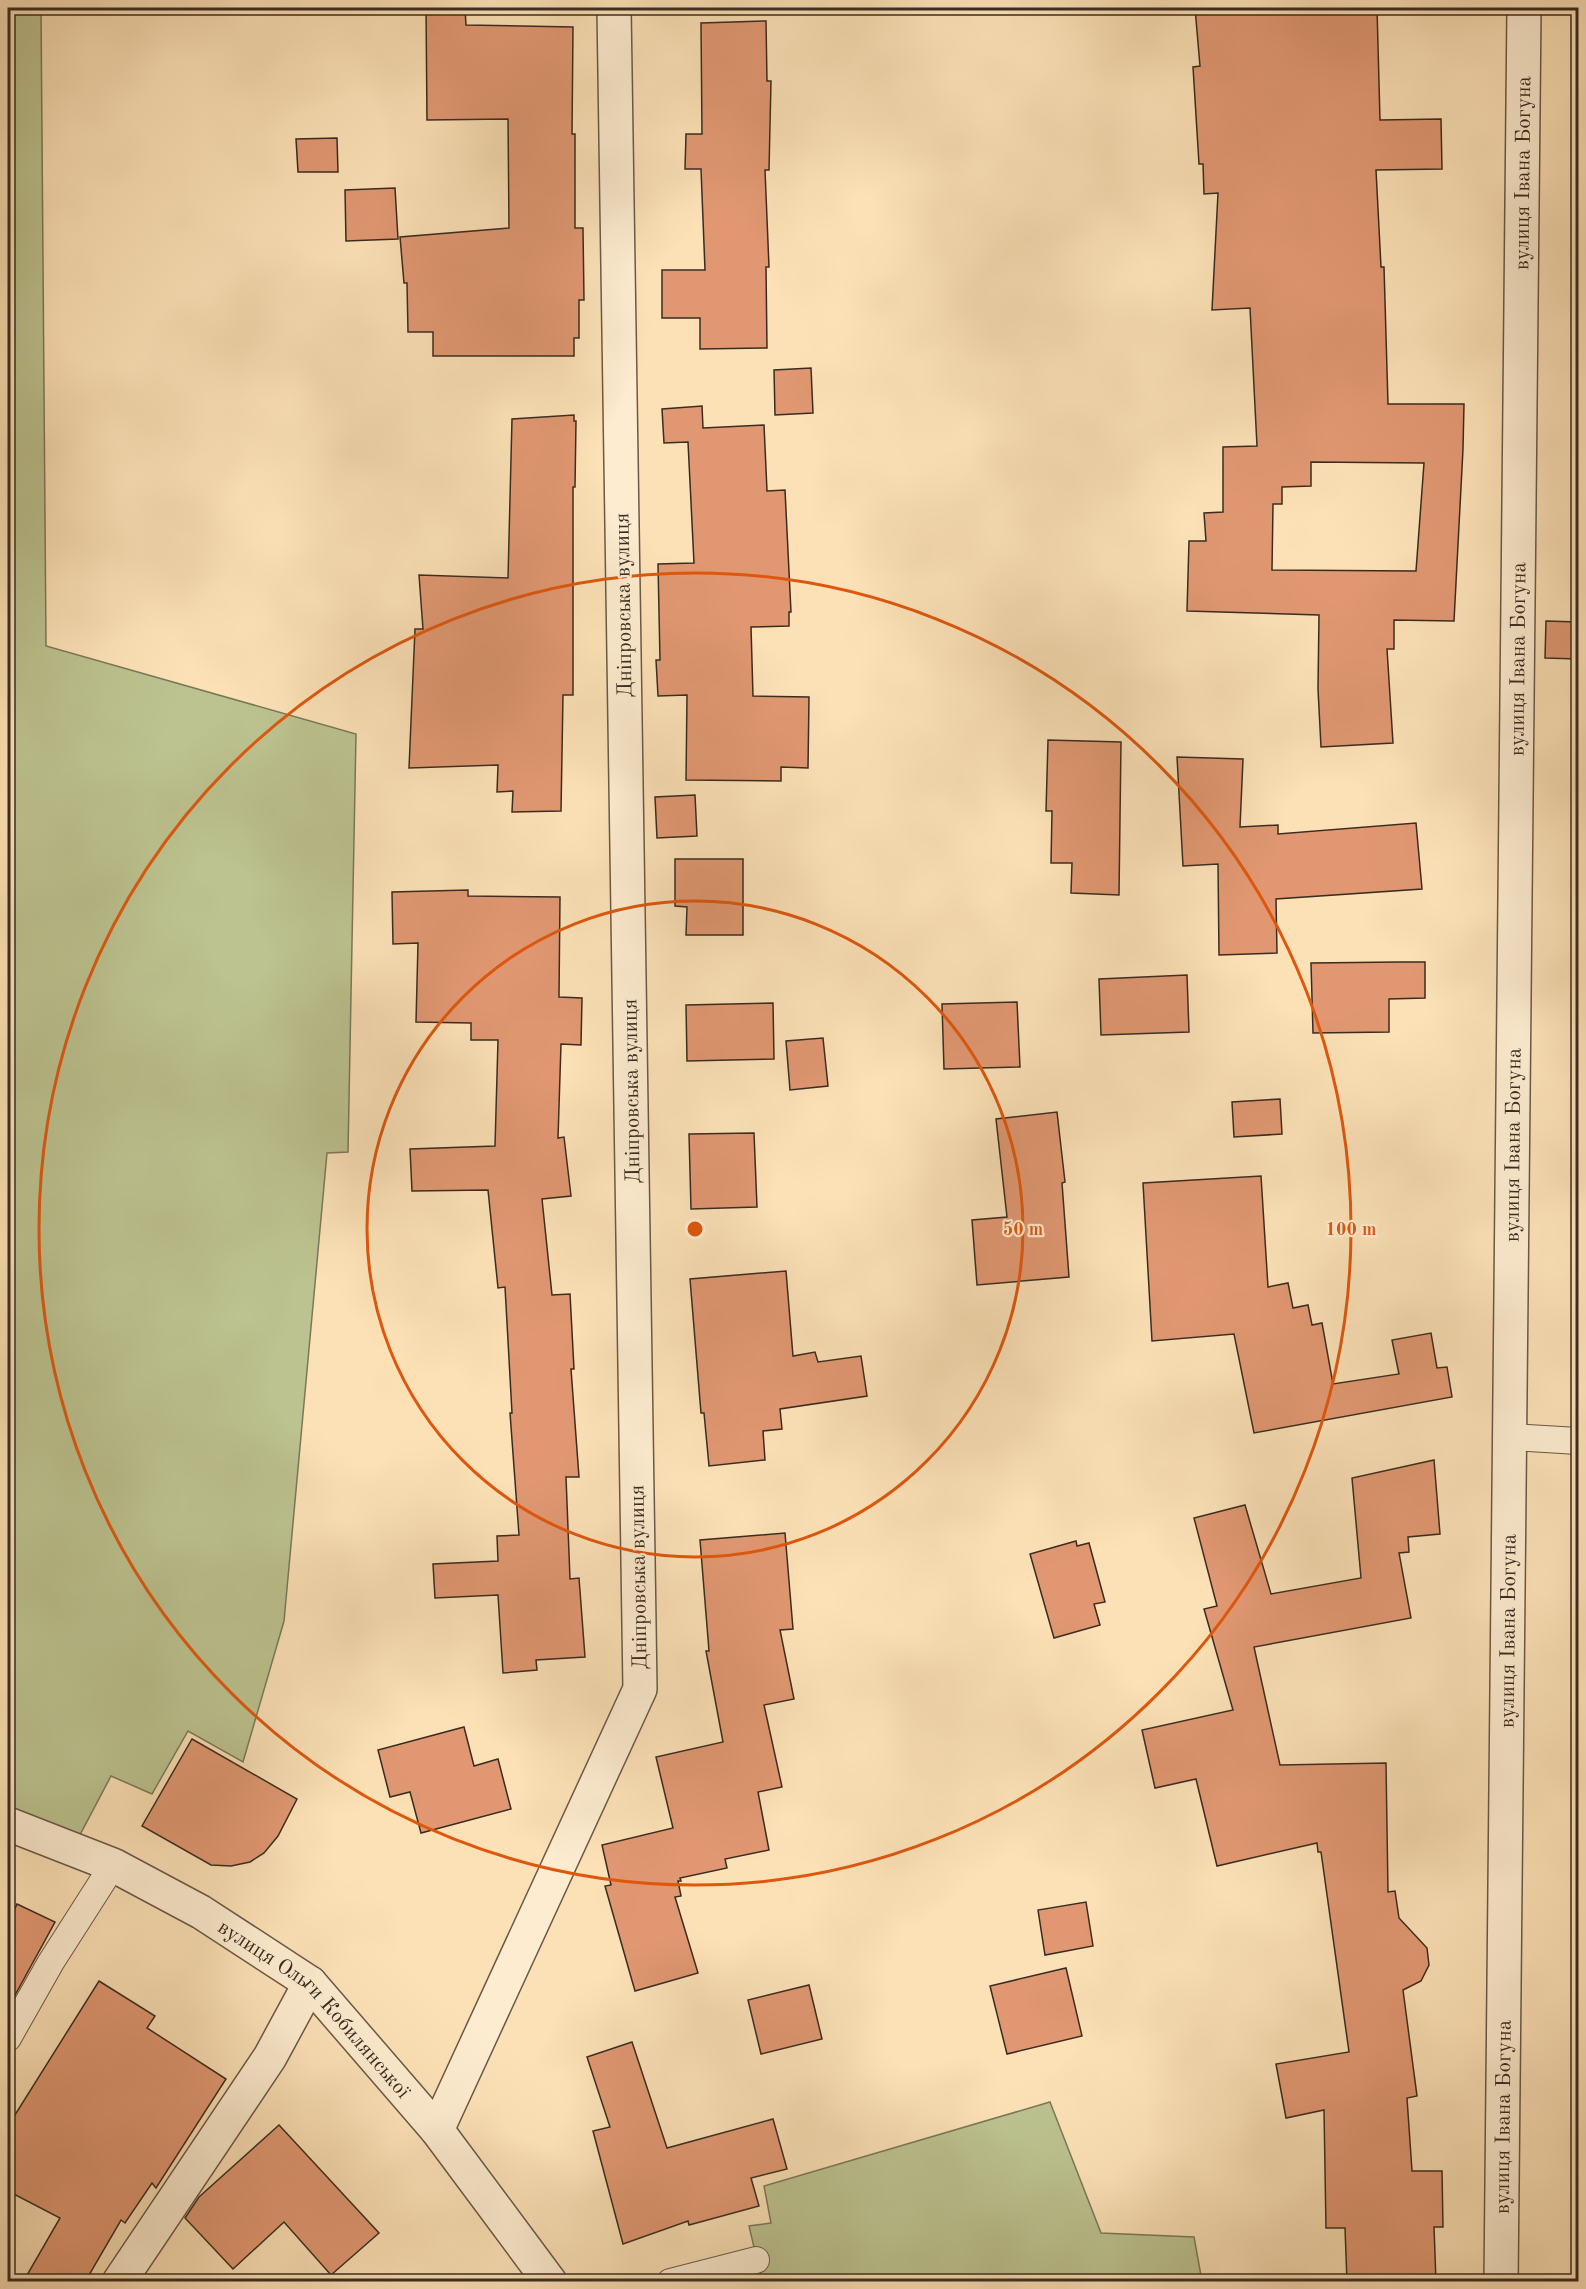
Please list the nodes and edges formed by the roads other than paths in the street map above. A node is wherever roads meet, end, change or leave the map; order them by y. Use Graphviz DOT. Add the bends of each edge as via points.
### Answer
graph roads {
  1 [pos="614,8"];
  2 [pos="1524,8"];
  3 [pos="1510,1437"];
  4 [pos="1578,1441"];
  5 [pos="8,1824"];
  6 [pos="113,1865"];
  7 [pos="310,1983"];
  8 [pos="8,2038"];
  9 [pos="437,2130"];
  10 [pos="756,2260"];
  11 [pos="543,2279"];
  12 [pos="119,2282"];
  13 [pos="670,2282"];
  14 [pos="1502,2282"];
  1 -- 9 [label="street, Дніпровська вулиця" via="640,1689"];
  2 -- 3 [label="street, вулиця Івана Богуна"];
  3 -- 4 [label="lane"];
  3 -- 14 [label="street, вулиця Івана Богуна"];
  5 -- 6 [label="street, вулиця Ольги Кобилянської"];
  6 -- 7 [label="street, вулиця Ольги Кобилянської" via="201,1912"];
  6 -- 8 [label="lane"];
  7 -- 9 [label="street, вулиця Ольги Кобилянської"];
  7 -- 12 [label="street" via="270,2057"];
  9 -- 11 [label="street, вулиця Ольги Кобилянської"];
  10 -- 13 [label="lane"];
}
